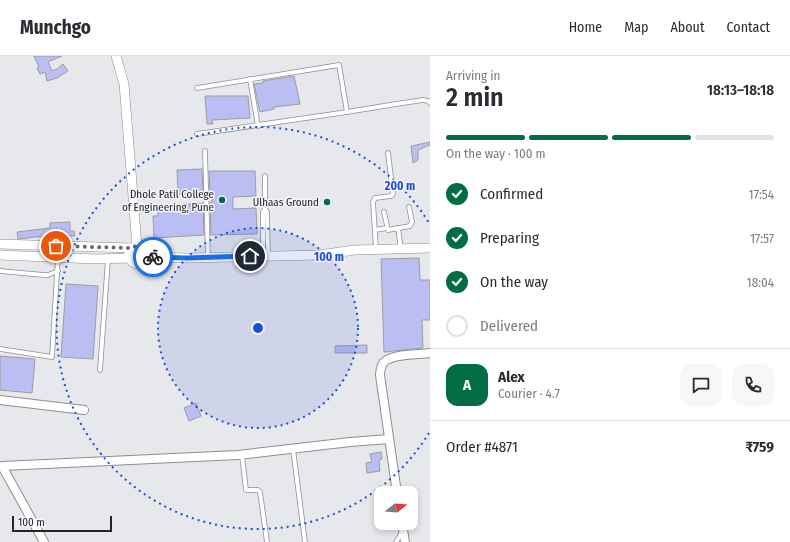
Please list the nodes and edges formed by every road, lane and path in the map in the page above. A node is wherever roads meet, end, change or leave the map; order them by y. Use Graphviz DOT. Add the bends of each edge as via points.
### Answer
graph roads {
  1 [pos="116,56"];
  2 [pos="250,79"];
  3 [pos="197,88"];
  4 [pos="430,103"];
  5 [pos="347,112"];
  6 [pos="258,126"];
  7 [pos="197,134"];
  8 [pos="205,151"];
  9 [pos="388,153"];
  10 [pos="265,176"];
  11 [pos="409,207"];
  12 [pos="384,212"];
  13 [pos="387,228"];
  14 [pos="398,228"];
  15 [pos="375,230"];
  16 [pos="0,244"];
  17 [pos="430,248"];
  18 [pos="376,249"];
  19 [pos="401,249"];
  20 [pos="133,251"];
  21 [pos="0,255"];
  22 [pos="266,256"];
  23 [pos="58,257"];
  24 [pos="147,257"];
  25 [pos="208,257"];
  26 [pos="108,259"];
  27 [pos="0,271"];
  28 [pos="58,271"];
  29 [pos="0,349"];
  30 [pos="430,353"];
  31 [pos="100,370"];
  32 [pos="0,400"];
  33 [pos="84,410"];
  34 [pos="389,439"];
  35 [pos="293,449"];
  36 [pos="242,455"];
  37 [pos="396,486"];
  38 [pos="402,530"];
  39 [pos="403,530"];
  40 [pos="44,542"];
  41 [pos="267,542"];
  42 [pos="305,542"];
  43 [pos="396,542"];
  44 [pos="405,542"];
  1 -- 20 [label="street" via="124,84"];
  2 -- 3 [label="lane"];
  2 -- 5 [label="lane" via="340,65"];
  2 -- 6 [label="lane"];
  4 -- 5 [label="lane" via="423,100"];
  5 -- 6 [label="lane"];
  6 -- 7 [label="lane"];
  8 -- 25 [label="lane"];
  9 -- 15 [label="lane" via="393,194 375,198"];
  10 -- 22 [label="lane" via="263,212"];
  11 -- 14 [label="lane" via="411,225"];
  12 -- 13 [label="lane"];
  13 -- 14 [label="lane"];
  13 -- 15 [label="lane"];
  14 -- 19 [label="lane"];
  15 -- 18 [label="lane"];
  16 -- 20 [label="street"];
  17 -- 19 [label="street"];
  18 -- 19 [label="street"];
  18 -- 22 [label="street" via="319,255"];
  20 -- 24 [label="street" via="145,249"];
  20 -- 24 [label="street" via="133,262 144,262"];
  20 -- 26 [label="street"];
  21 -- 23 [label="street"];
  22 -- 25 [label="street"];
  23 -- 26 [label="street"];
  23 -- 28 [label="lane"];
  24 -- 25 [label="street"];
  26 -- 31 [label="lane"];
  27 -- 28 [label="lane" via="44,275"];
  28 -- 29 [label="lane" via="52,357"];
  30 -- 34 [label="street" via="396,356 382,364 380,374"];
  32 -- 33 [label="street"];
  34 -- 35 [label="street"];
  34 -- 37 [label="street"];
  35 -- 36 [label="street"];
  35 -- 42 [label="lane"];
  36 -- 40 [label="street" via="2,466"];
  36 -- 41 [label="lane" via="246,490 260,492"];
  38 -- 43 [label="lane"];
  39 -- 44 [label="street"];
}
